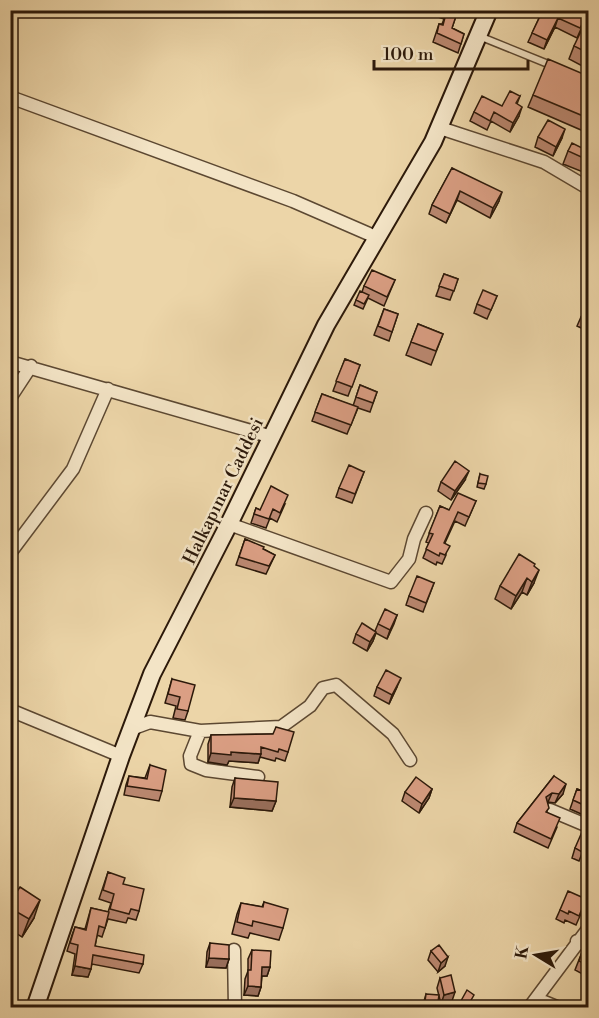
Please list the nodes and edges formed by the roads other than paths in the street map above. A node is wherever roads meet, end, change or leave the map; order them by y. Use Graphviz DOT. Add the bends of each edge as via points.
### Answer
graph roads {
  1 [pos="489,10"];
  2 [pos="478,35"];
  3 [pos="555,67"];
  4 [pos="10,97"];
  5 [pos="440,128"];
  6 [pos="588,188"];
  7 [pos="369,234"];
  8 [pos="10,362"];
  9 [pos="31,366"];
  10 [pos="108,389"];
  11 [pos="10,398"];
  12 [pos="272,436"];
  13 [pos="426,513"];
  14 [pos="229,524"];
  15 [pos="10,553"];
  16 [pos="10,710"];
  17 [pos="130,729"];
  18 [pos="200,731"];
  19 [pos="121,756"];
  20 [pos="410,760"];
  21 [pos="258,777"];
  22 [pos="550,810"];
  23 [pos="588,826"];
  24 [pos="588,929"];
  25 [pos="583,944"];
  26 [pos="234,950"];
  27 [pos="533,1003"];
  28 [pos="35,1008"];
  29 [pos="235,1008"];
  30 [pos="558,1008"];
  1 -- 2 [label="main road, Halkapınar Caddesi"];
  2 -- 3 [label="lane"];
  2 -- 5 [label="main road, Halkapınar Caddesi"];
  4 -- 7 [label="street" via="293,201"];
  5 -- 6 [label="street" via="544,162"];
  5 -- 12 [label="main road, Halkapınar Caddesi" via="326,325"];
  8 -- 9 [label="street"];
  9 -- 10 [label="street"];
  9 -- 11 [label="street"];
  10 -- 12 [label="street"];
  10 -- 15 [label="street" via="74,470"];
  12 -- 14 [label="main road, Halkapınar Caddesi"];
  13 -- 14 [label="street" via="409,560 391,582"];
  14 -- 17 [label="main road, Halkapınar Caddesi" via="160,658"];
  16 -- 19 [label="street"];
  17 -- 18 [label="street" via="150,722"];
  17 -- 19 [label="main road, Halkapınar Caddesi"];
  18 -- 20 [label="street" via="281,728 310,706 323,688 336,685 393,734"];
  18 -- 21 [label="street" via="190,756 191,764 206,770"];
  19 -- 28 [label="main road, Halkapınar Caddesi"];
  22 -- 23 [label="street"];
  24 -- 25 [label="street"];
  25 -- 27 [label="street"];
  26 -- 29 [label="street"];
  27 -- 30 [label="street"];
}
